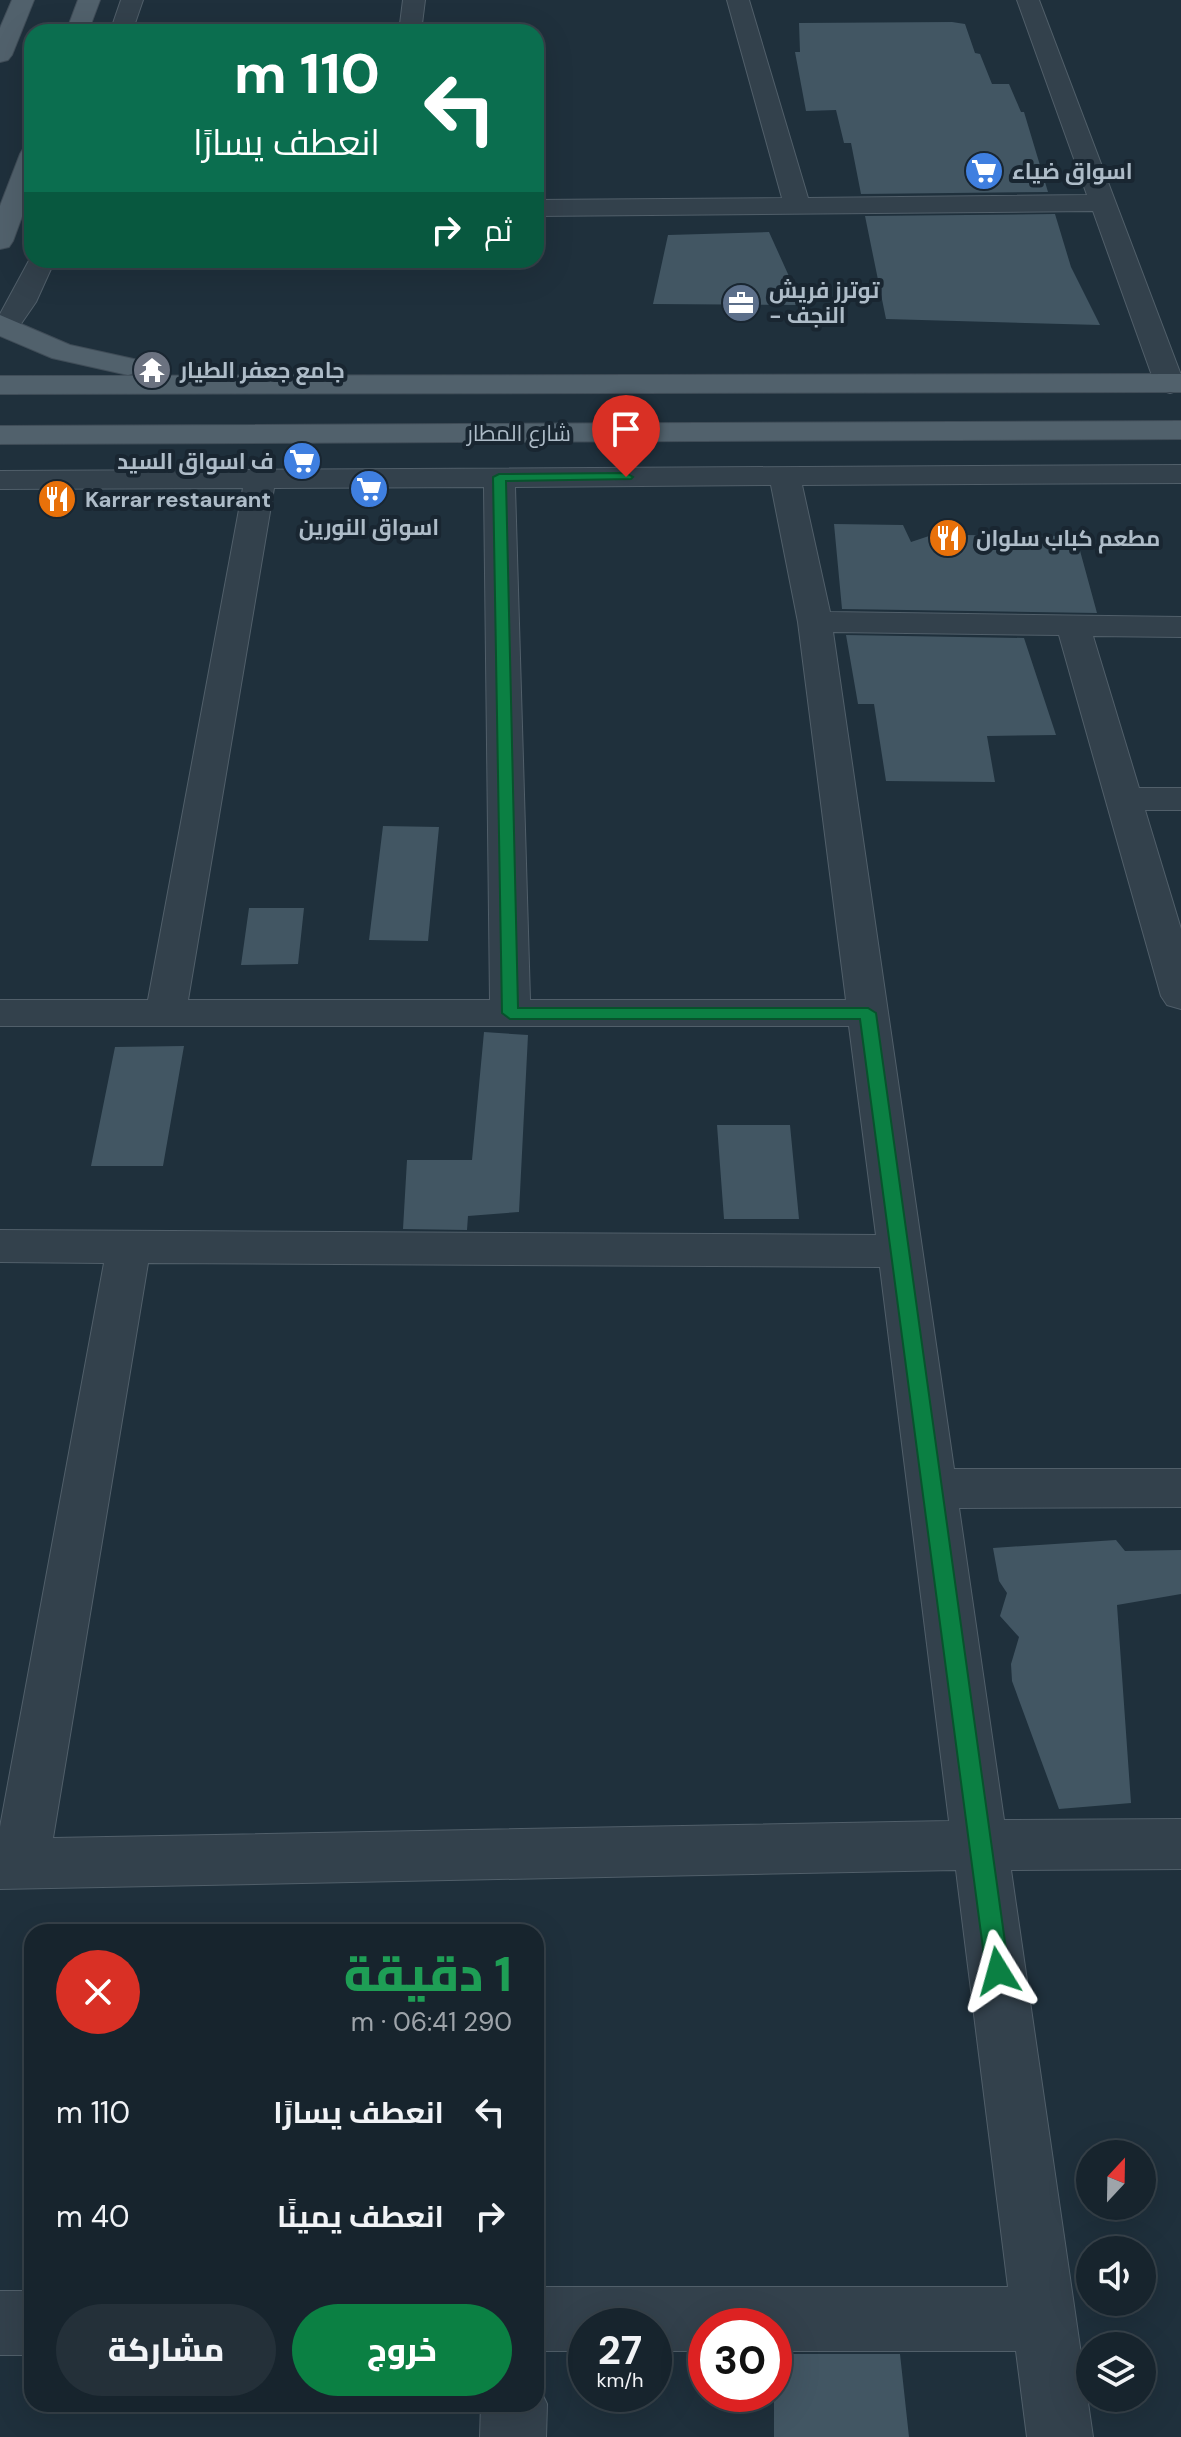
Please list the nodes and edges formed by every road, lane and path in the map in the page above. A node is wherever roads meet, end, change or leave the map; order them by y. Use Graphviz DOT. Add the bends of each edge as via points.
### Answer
graph roads {
  1 [pos="23,0"];
  2 [pos="89,0"];
  3 [pos="132,0"];
  4 [pos="414,0"];
  5 [pos="738,0"];
  6 [pos="1028,0"];
  7 [pos="80,24"];
  8 [pos="124,24"];
  9 [pos="411,24"];
  10 [pos="0,55"];
  11 [pos="24,154"];
  12 [pos="0,159"];
  13 [pos="24,166"];
  14 [pos="9,190"];
  15 [pos="1104,203"];
  16 [pos="797,206"];
  17 [pos="544,208"];
  18 [pos="0,241"];
  19 [pos="38,268"];
  20 [pos="2,326"];
  21 [pos="216,384"];
  22 [pos="1176,384"];
  23 [pos="0,385"];
  24 [pos="1181,430"];
  25 [pos="0,435"];
  26 [pos="1181,474"];
  27 [pos="785,476"];
  28 [pos="499,477"];
  29 [pos="260,479"];
  30 [pos="0,480"];
  31 [pos="815,622"];
  32 [pos="1073,625"];
  33 [pos="1181,627"];
  34 [pos="1123,799"];
  35 [pos="1181,799"];
  36 [pos="1181,993"];
  37 [pos="0,1013"];
  38 [pos="166,1013"];
  39 [pos="510,1013"];
  40 [pos="868,1013"];
  41 [pos="0,1246"];
  42 [pos="129,1246"];
  43 [pos="900,1251"];
  44 [pos="1181,1488"];
  45 [pos="933,1489"];
  46 [pos="1181,1844"];
  47 [pos="981,1845"];
  48 [pos="10,1864"];
  49 [pos="544,2319"];
  50 [pos="1044,2319"];
  51 [pos="0,2323"];
  52 [pos="24,2323"];
  53 [pos="514,2412"];
  54 [pos="513,2437"];
  55 [pos="1060,2437"];
  1 -- 10 [label="main road"];
  2 -- 7 [label="main road"];
  3 -- 8 [label="street"];
  4 -- 9 [label="street"];
  5 -- 16 [label="street"];
  6 -- 15 [label="street"];
  11 -- 12 [label="main road"];
  13 -- 14 [label="main road"];
  14 -- 18 [label="main road"];
  15 -- 16 [label="street"];
  15 -- 22 [label="street"];
  16 -- 17 [label="street"];
  19 -- 20 [label="street" via="22,302"];
  20 -- 21 [label="main road" via="62,352"];
  21 -- 22 [label="main road, شارع المطار"];
  21 -- 23 [label="main road, شارع المطار"];
  24 -- 25 [label="main road, شارع المطار"];
  26 -- 27 [label="street"];
  27 -- 28 [label="street"];
  27 -- 31 [label="street"];
  28 -- 29 [label="street"];
  28 -- 39 [label="street"];
  29 -- 30 [label="street"];
  29 -- 38 [label="street"];
  31 -- 32 [label="street"];
  31 -- 40 [label="street"];
  32 -- 33 [label="street"];
  32 -- 34 [label="street"];
  34 -- 35 [label="street"];
  34 -- 36 [label="street"];
  37 -- 38 [label="street"];
  38 -- 39 [label="street"];
  39 -- 40 [label="street"];
  40 -- 43 [label="street"];
  41 -- 42 [label="street"];
  42 -- 43 [label="street"];
  42 -- 48 [label="street"];
  43 -- 45 [label="street"];
  44 -- 45 [label="street"];
  45 -- 47 [label="street"];
  46 -- 47 [label="street"];
  47 -- 48 [label="street"];
  47 -- 50 [label="street"];
  49 -- 50 [label="street"];
  50 -- 55 [label="street"];
  51 -- 52 [label="street"];
  53 -- 54 [label="street"];
}
